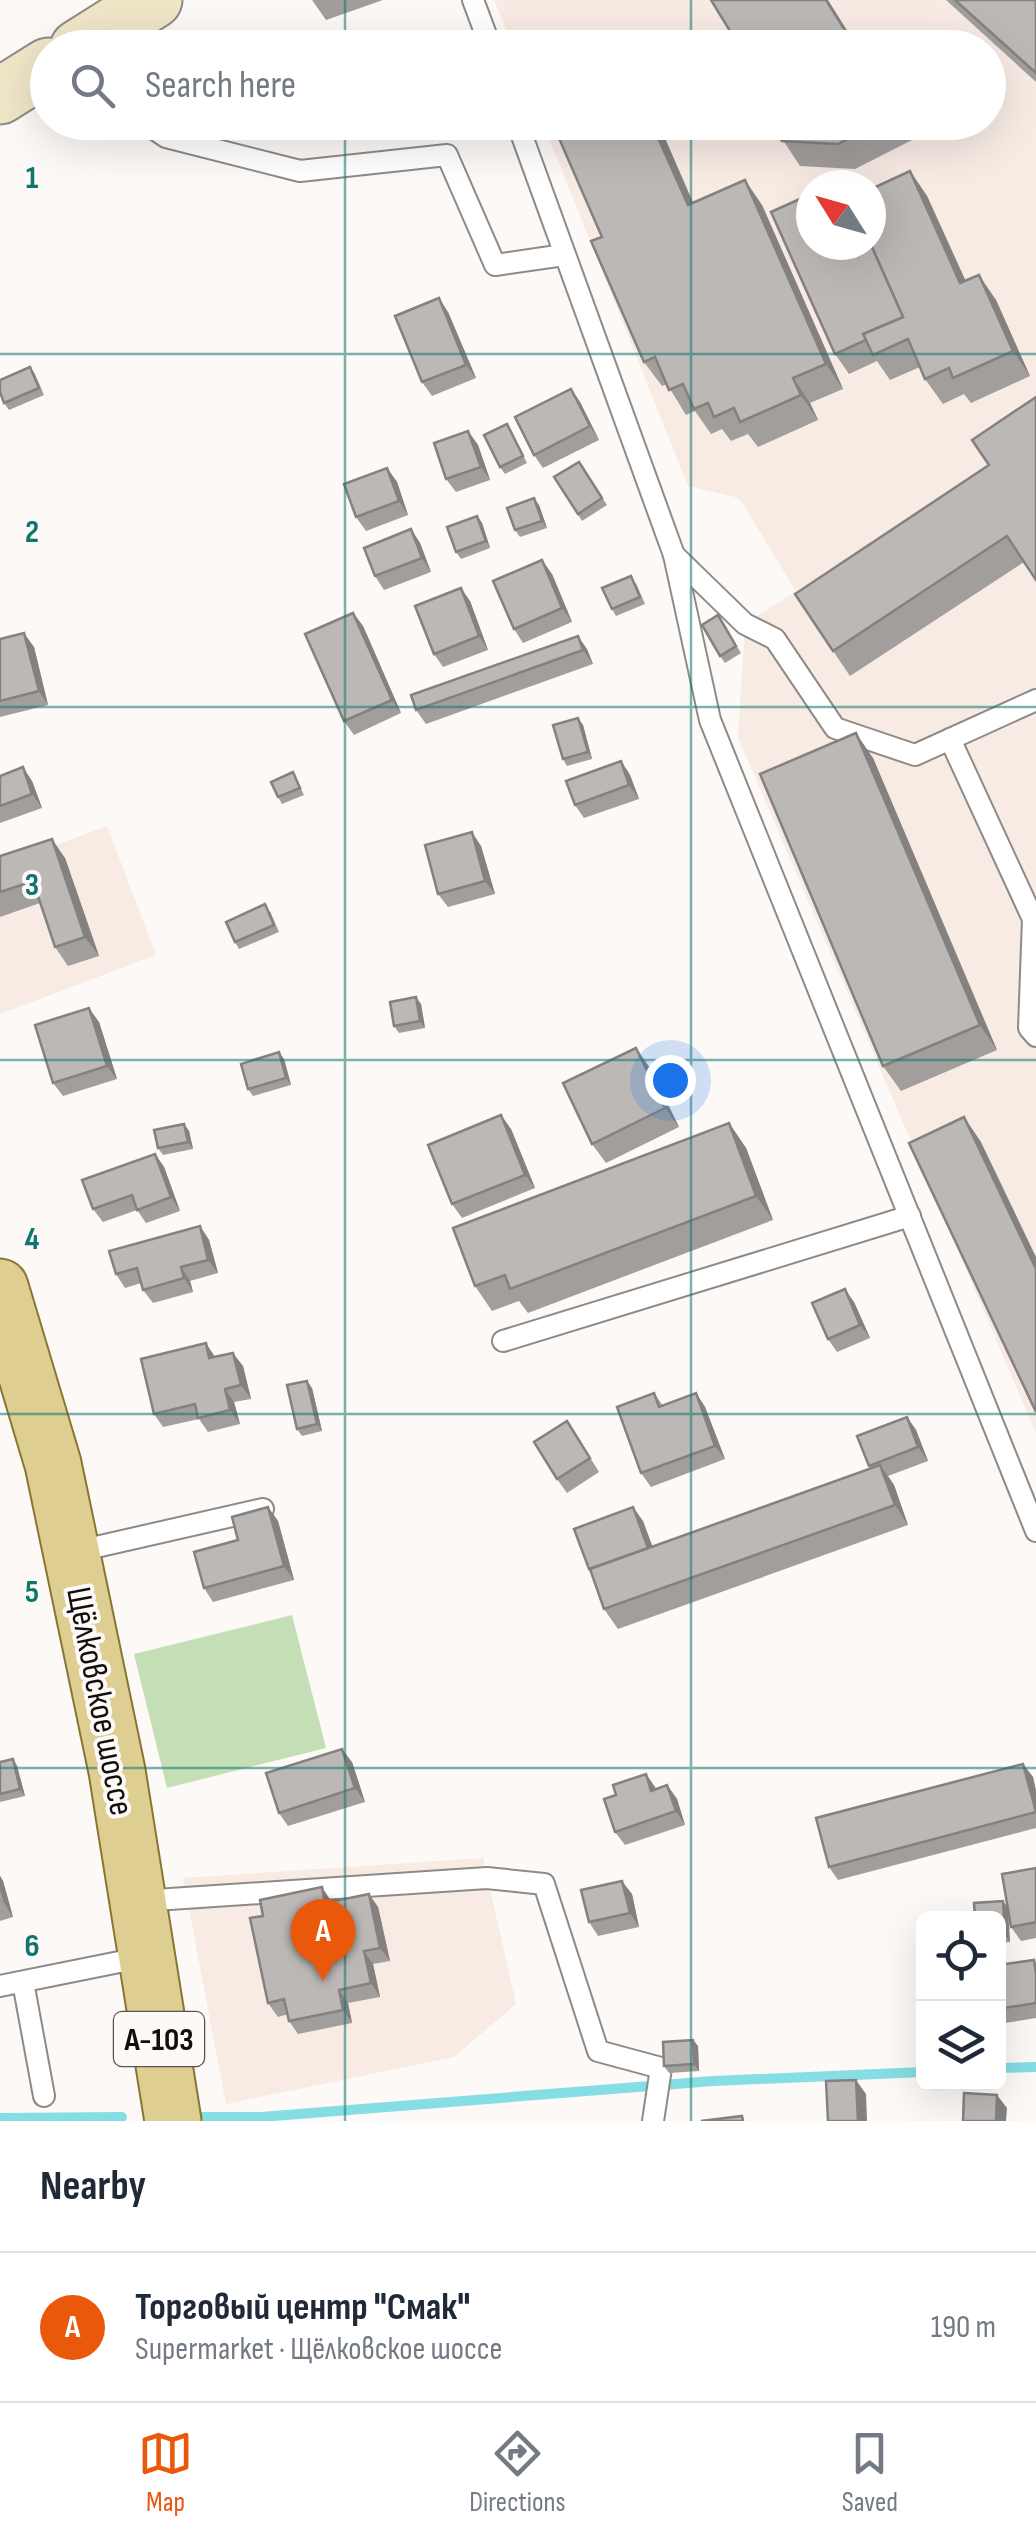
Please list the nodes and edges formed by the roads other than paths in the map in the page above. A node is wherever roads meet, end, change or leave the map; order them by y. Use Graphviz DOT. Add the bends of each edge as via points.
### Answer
graph roads {
  1 [pos="154,0"];
  2 [pos="473,0"];
  3 [pos="106,30"];
  4 [pos="484,30"];
  5 [pos="30,77"];
  6 [pos="0,96"];
  7 [pos="178,140"];
  8 [pos="524,140"];
  9 [pos="564,255"];
  10 [pos="674,555"];
  11 [pos="1036,700"];
  12 [pos="950,739"];
  13 [pos="1036,1036"];
  14 [pos="910,1216"];
  15 [pos="0,1287"];
  16 [pos="504,1341"];
  17 [pos="263,1509"];
  18 [pos="1036,1532"];
  19 [pos="72,1552"];
  20 [pos="138,1901"];
  21 [pos="146,1957"];
  22 [pos="23,1982"];
  23 [pos="0,1986"];
  24 [pos="44,2096"];
  25 [pos="654,2115"];
  26 [pos="172,2121"];
  1 -- 3 [label="main road"];
  2 -- 4 [label="lane"];
  5 -- 6 [label="main road"];
  7 -- 9 [label="lane" via="300,171 448,154 495,265"];
  8 -- 9 [label="lane"];
  9 -- 10 [label="lane"];
  10 -- 12 [label="lane" via="745,624 775,639 835,728 915,755"];
  10 -- 14 [label="lane" via="710,720"];
  11 -- 12 [label="lane"];
  12 -- 13 [label="lane" via="1033,919 1029,1028"];
  14 -- 16 [label="lane"];
  14 -- 18 [label="lane"];
  15 -- 19 [label="main road, Щёлковское шоссе / А-103"];
  17 -- 19 [label="lane"];
  19 -- 20 [label="main road, Щёлковское шоссе / А-103"];
  20 -- 21 [label="main road, Щёлковское шоссе / А-103"];
  20 -- 25 [label="lane" via="488,1878 544,1884 598,2051 661,2068"];
  21 -- 22 [label="lane"];
  21 -- 26 [label="main road, Щёлковское шоссе / А-103"];
  22 -- 23 [label="lane"];
  22 -- 24 [label="lane"];
}
